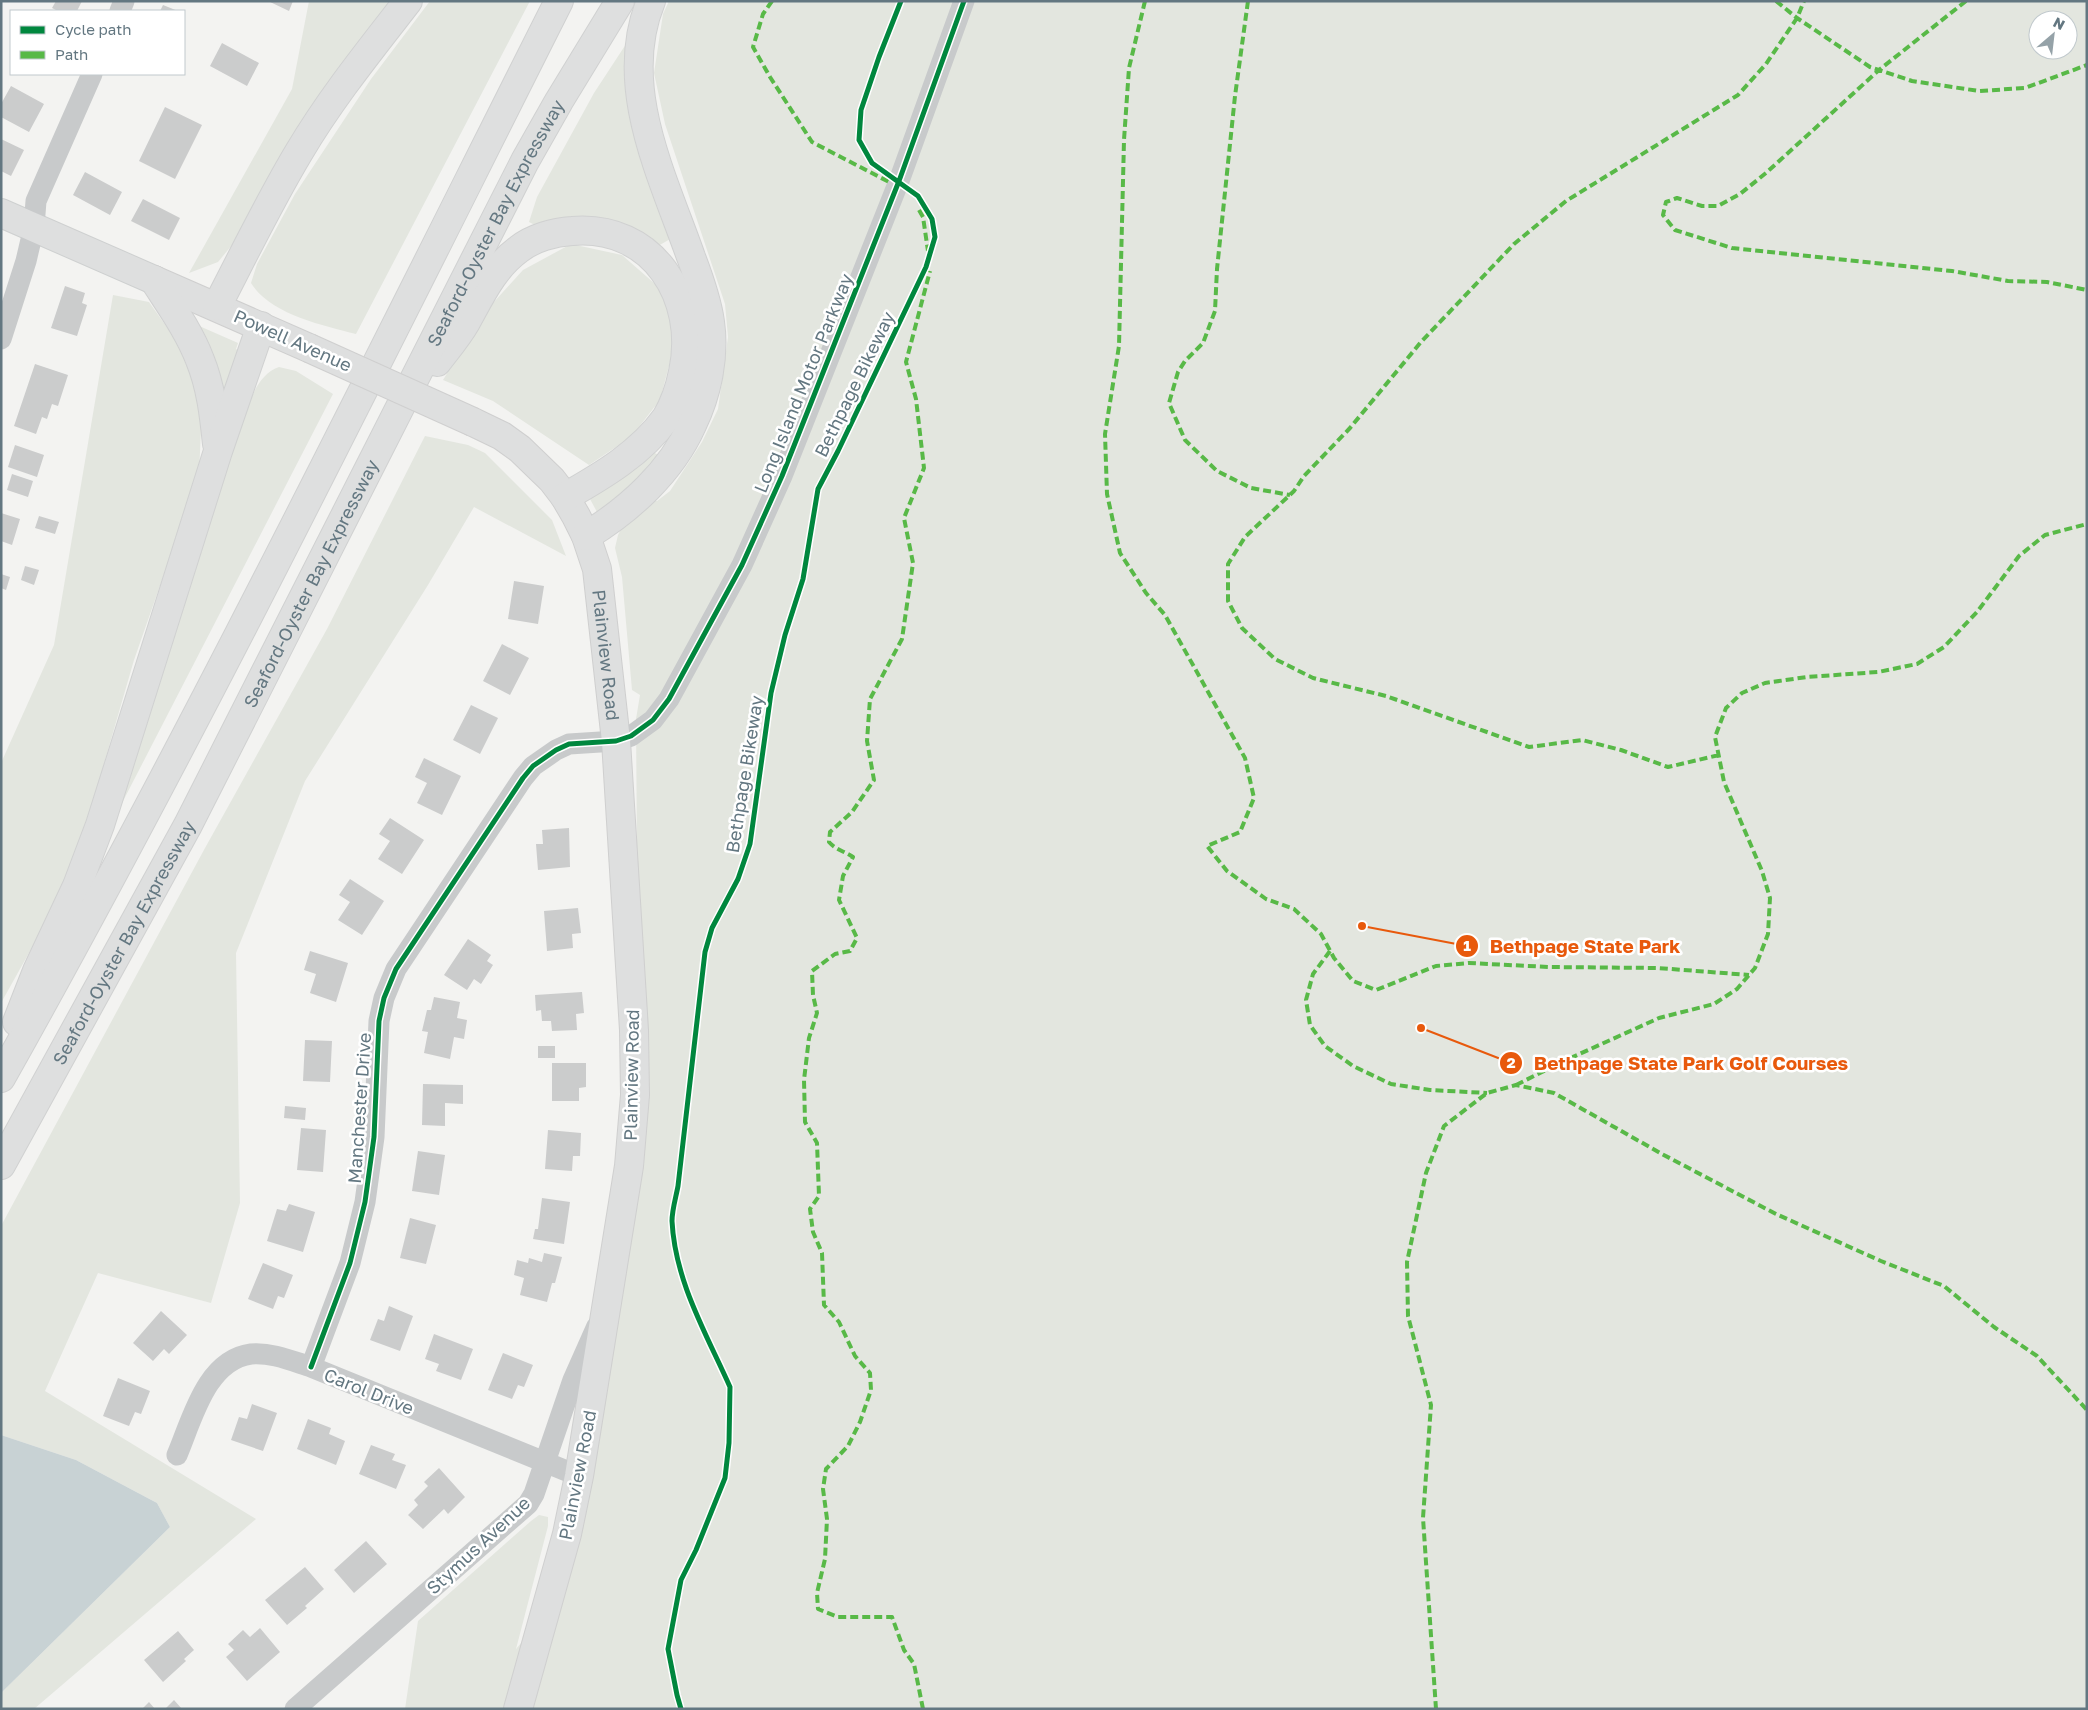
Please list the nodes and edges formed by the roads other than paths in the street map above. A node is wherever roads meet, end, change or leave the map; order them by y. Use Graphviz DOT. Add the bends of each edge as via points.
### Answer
graph roads {
  1 [pos="408,1"];
  2 [pos="560,1"];
  3 [pos="620,1"];
  4 [pos="651,1"];
  5 [pos="964,1"];
  6 [pos="92,75"];
  7 [pos="1,213"];
  8 [pos="34,227"];
  9 [pos="154,280"];
  10 [pos="217,306"];
  11 [pos="261,326"];
  12 [pos="1,339"];
  13 [pos="386,435"];
  14 [pos="218,451"];
  15 [pos="565,497"];
  16 [pos="586,536"];
  17 [pos="616,741"];
  18 [pos="1,1063"];
  19 [pos="1,1078"];
  20 [pos="1,1166"];
  21 [pos="605,1308"];
  22 [pos="311,1367"];
  23 [pos="177,1455"];
  24 [pos="544,1462"];
  25 [pos="579,1476"];
  26 [pos="296,1709"];
  27 [pos="518,1709"];
  1 -- 10 [label="main road" via="346,81 300,150 262,216"];
  2 -- 19 [label="main road" via="209,692 110,881"];
  3 -- 13 [label="main road, Seaford-Oyster Bay Expressway" via="525,161"];
  4 -- 16 [label="main road" via="640,48 639,93 650,140 707,304 712,344 710,362 703,399 677,454 617,515"];
  5 -- 17 [label="street, Long Island Motor Parkway" via="899,181 782,476 742,565 670,699 653,720 631,736"];
  6 -- 8 [label="street" via="36,201"];
  7 -- 8 [label="main road, Powell Avenue"];
  8 -- 9 [label="main road, Powell Avenue"];
  8 -- 12 [label="street"];
  9 -- 10 [label="main road, Powell Avenue"];
  9 -- 14 [label="main road" via="200,359 211,397"];
  10 -- 11 [label="main road, Powell Avenue"];
  11 -- 14 [label="main road"];
  11 -- 15 [label="main road, Powell Avenue, bridge" via="502,436 536,463"];
  13 -- 15 [label="main road" via="465,323 487,283 508,258 534,240 565,231 613,235 656,262 675,288 686,320 685,361 675,400 656,430 616,466"];
  13 -- 20 [label="main road, Seaford-Oyster Bay Expressway" via="188,825"];
  14 -- 18 [label="main road" via="100,825 78,886 36,971"];
  15 -- 16 [label="main road, Plainview Road"];
  16 -- 17 [label="main road, Plainview Road" via="600,588"];
  17 -- 21 [label="main road, Plainview Road" via="635,1095 629,1166"];
  17 -- 22 [label="street, Manchester Drive" via="569,744 533,766 396,969 379,1021 374,1137 366,1202 350,1263"];
  21 -- 24 [label="street, Stymus Avenue" via="573,1380"];
  21 -- 25 [label="main road, Plainview Road"];
  22 -- 23 [label="street, Carol Drive" via="269,1355 251,1354 224,1366 205,1389"];
  22 -- 24 [label="street, Carol Drive"];
  24 -- 25 [label="street, Carol Drive"];
  24 -- 26 [label="street, Stymus Avenue" via="528,1504"];
  25 -- 27 [label="main road, Plainview Road" via="567,1534"];
}
